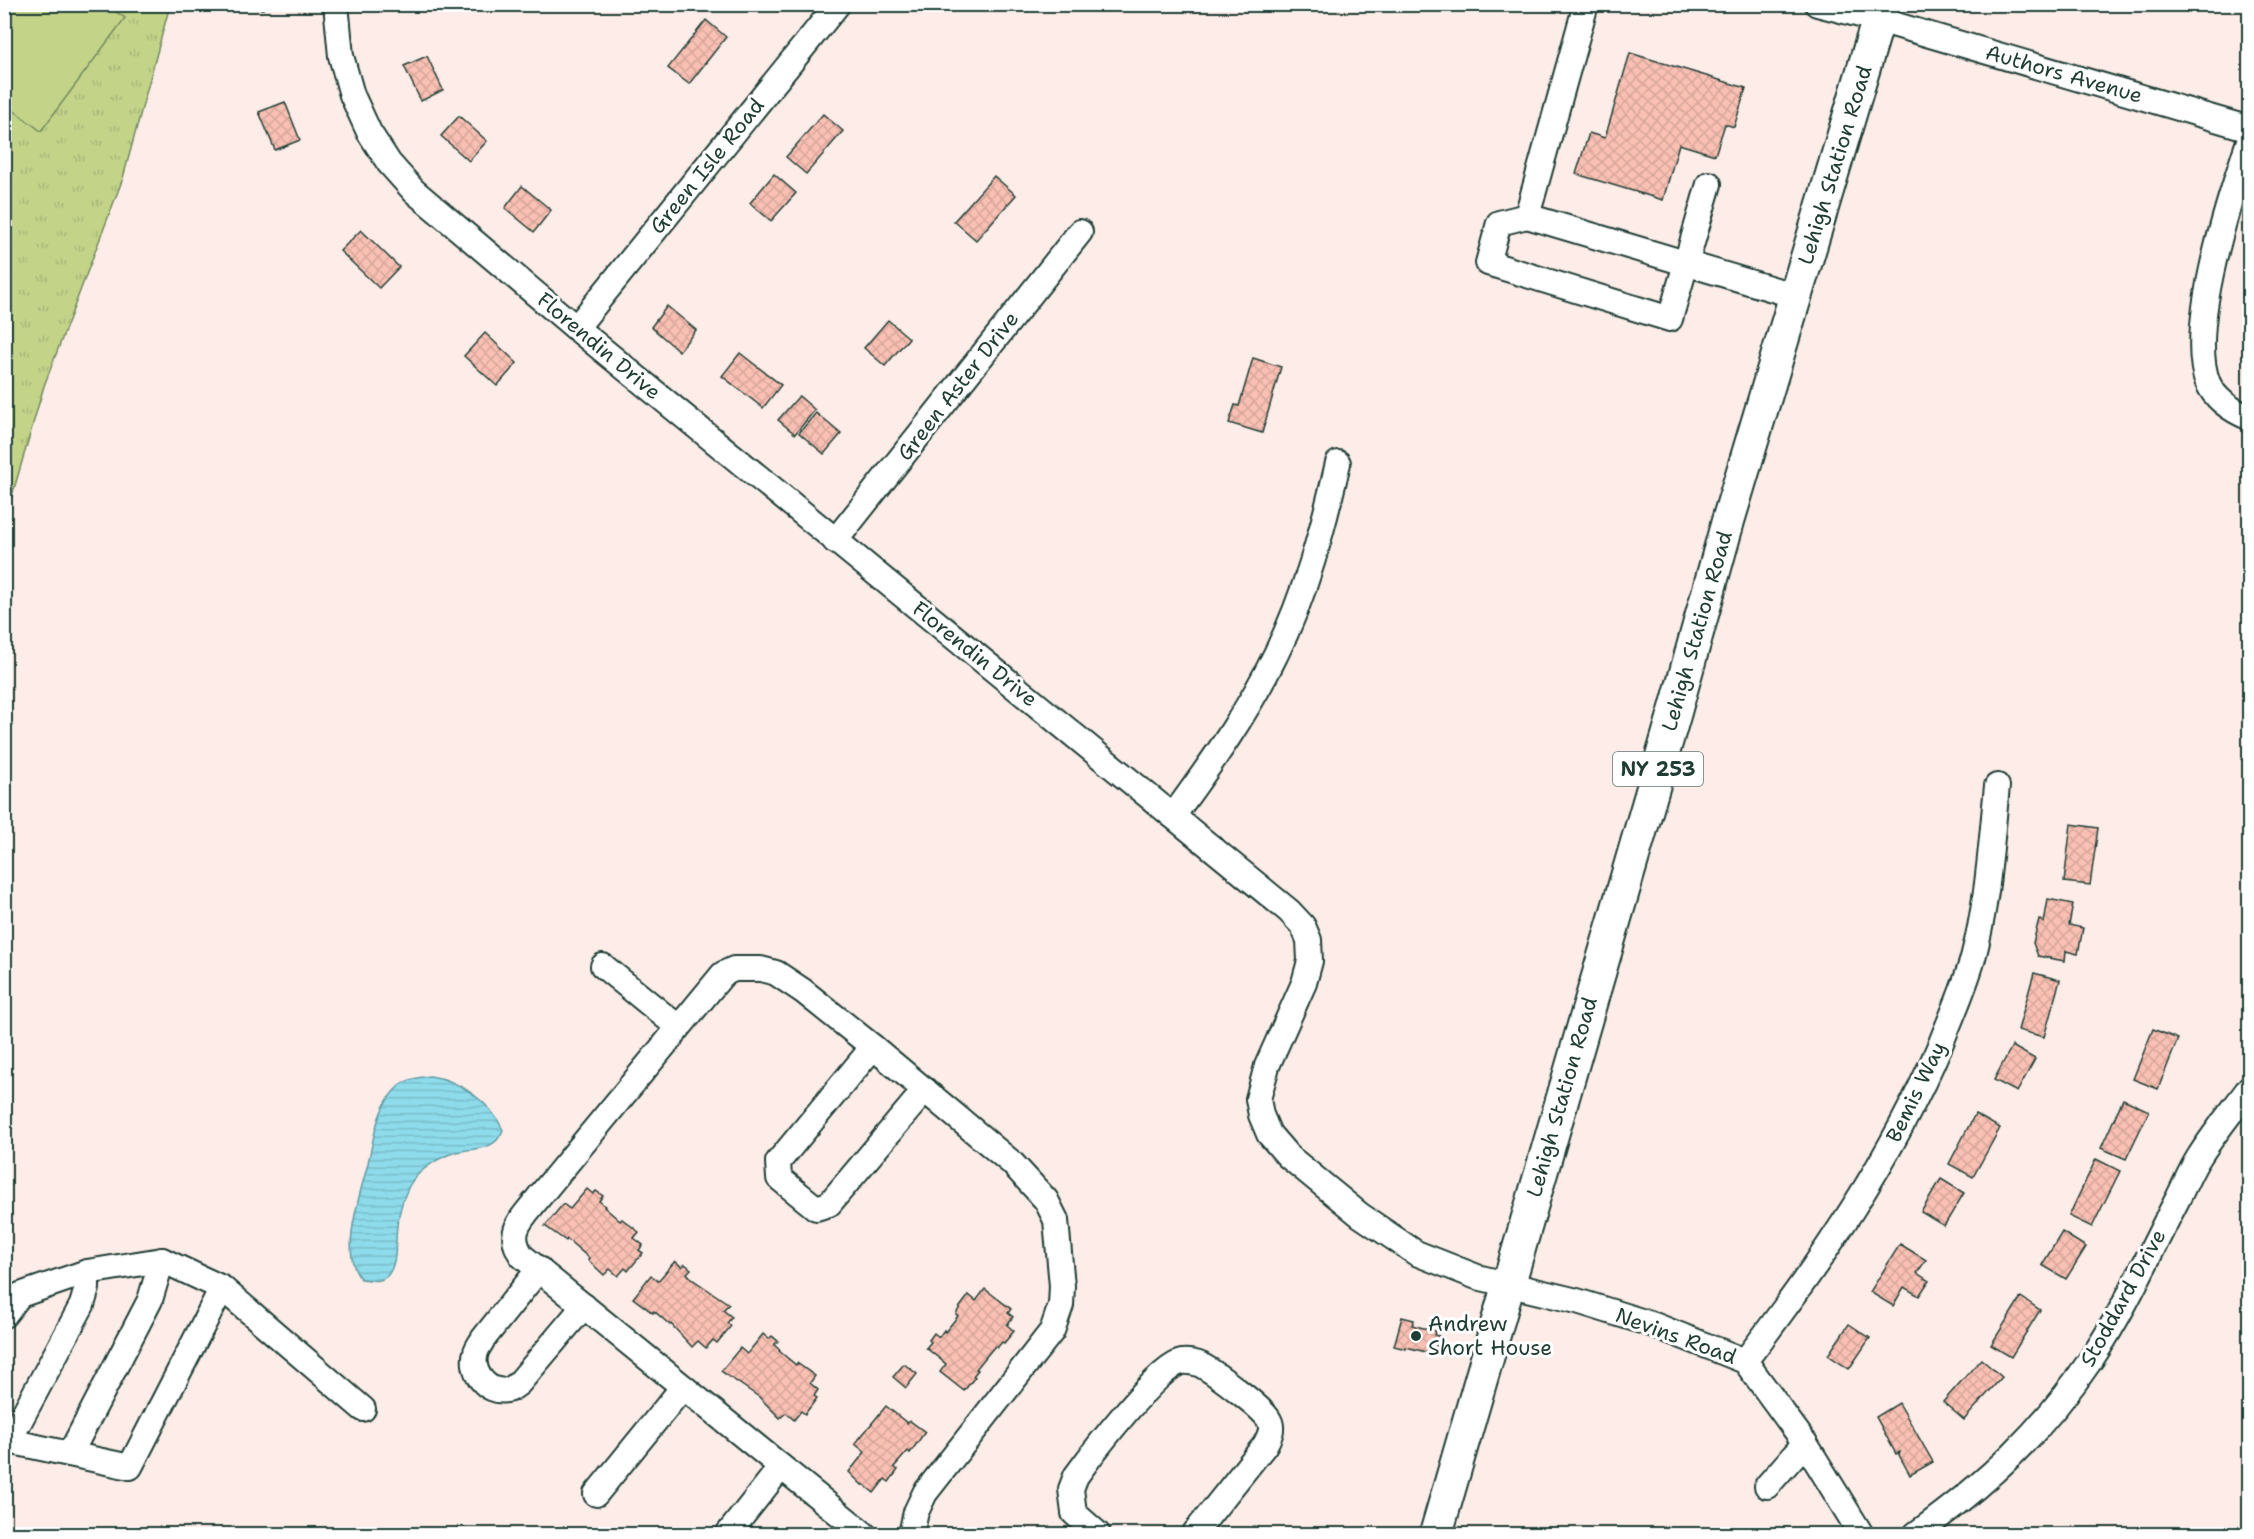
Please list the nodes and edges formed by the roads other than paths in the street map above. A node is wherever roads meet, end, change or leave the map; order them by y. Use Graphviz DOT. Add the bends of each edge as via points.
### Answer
graph roads {
  1 [pos="336,4"];
  2 [pos="838,4"];
  3 [pos="1586,4"];
  4 [pos="1817,4"];
  5 [pos="1881,12"];
  6 [pos="2250,129"];
  7 [pos="2250,138"];
  8 [pos="1708,184"];
  9 [pos="1527,216"];
  10 [pos="1080,232"];
  11 [pos="1686,263"];
  12 [pos="1796,296"];
  13 [pos="576,328"];
  14 [pos="2250,418"];
  15 [pos="1338,463"];
  16 [pos="835,541"];
  17 [pos="1996,786"];
  18 [pos="1173,816"];
  19 [pos="603,966"];
  20 [pos="678,1027"];
  21 [pos="873,1047"];
  22 [pos="2250,1087"];
  23 [pos="925,1090"];
  24 [pos="162,1260"];
  25 [pos="539,1269"];
  26 [pos="87,1272"];
  27 [pos="1508,1283"];
  28 [pos="222,1288"];
  29 [pos="584,1306"];
  30 [pos="4,1315"];
  31 [pos="1745,1360"];
  32 [pos="682,1386"];
  33 [pos="363,1409"];
  34 [pos="7,1440"];
  35 [pos="1805,1443"];
  36 [pos="70,1454"];
  37 [pos="781,1467"];
  38 [pos="1767,1486"];
  39 [pos="596,1494"];
  40 [pos="1082,1530"];
  41 [pos="728,1534"];
  42 [pos="864,1534"];
  43 [pos="911,1534"];
  44 [pos="1194,1534"];
  45 [pos="1436,1534"];
  46 [pos="1861,1534"];
  47 [pos="1916,1534"];
  1 -- 13 [label="street, Florendin Drive" via="341,56 352,95 389,163 414,191"];
  2 -- 13 [label="street, Green Isle Road"];
  3 -- 9 [label="street"];
  4 -- 5 [label="street, Authors Avenue"];
  5 -- 6 [label="street, Authors Avenue"];
  5 -- 12 [label="main road, Lehigh Station Road / NY 253"];
  7 -- 14 [label="street" via="2223,222 2202,346 2209,386 2219,399"];
  8 -- 11 [label="street"];
  9 -- 11 [label="street"];
  9 -- 11 [label="street" via="1499,223 1488,263 1670,319"];
  10 -- 16 [label="street, Green Aster Drive"];
  11 -- 12 [label="street"];
  12 -- 27 [label="main road, Lehigh Station Road / NY 253"];
  13 -- 16 [label="street, Florendin Drive"];
  15 -- 18 [label="street" via="1299,601 1276,654 1248,707"];
  16 -- 18 [label="street, Florendin Drive"];
  17 -- 31 [label="street, Bemis Way" via="1984,902 1973,958 1925,1080 1886,1154 1834,1238"];
  18 -- 27 [label="street, Florendin Drive" via="1289,911 1303,926 1309,940 1310,960 1304,983 1267,1066 1258,1099 1269,1134 1288,1156 1360,1215 1416,1253 1477,1277"];
  19 -- 20 [label="street"];
  20 -- 21 [label="street" via="723,974 734,969 761,969 776,973 803,991"];
  20 -- 25 [label="street" via="515,1229 516,1246"];
  21 -- 23 [label="street"];
  21 -- 23 [label="street" via="778,1162 779,1178 816,1208 829,1204"];
  22 -- 47 [label="street, Stoddard Drive" via="2199,1158 2122,1308 2060,1402 1998,1470"];
  23 -- 43 [label="street" via="1012,1164 1046,1200 1056,1220 1062,1286 1061,1305 1052,1331 925,1493"];
  24 -- 26 [label="street"];
  24 -- 28 [label="street"];
  24 -- 36 [label="street" via="150,1300"];
  25 -- 29 [label="street"];
  25 -- 29 [label="street" via="476,1351 478,1376 486,1385 508,1390 519,1383"];
  26 -- 30 [label="street" via="20,1295"];
  26 -- 34 [label="street" via="82,1305"];
  27 -- 31 [label="street, Nevins Road" via="1654,1325"];
  27 -- 45 [label="main road, Lehigh Station Road / NY 253"];
  28 -- 33 [label="street"];
  28 -- 36 [label="street" via="130,1467"];
  29 -- 32 [label="street"];
  31 -- 35 [label="street, Nevins Road"];
  32 -- 37 [label="street"];
  32 -- 39 [label="street"];
  34 -- 36 [label="street"];
  35 -- 38 [label="street"];
  35 -- 46 [label="street, Nevins Road"];
  37 -- 41 [label="street"];
  37 -- 42 [label="street"];
  40 -- 44 [label="street" via="1074,1513 1071,1489 1084,1464 1144,1392 1167,1369 1182,1362 1199,1364 1257,1406 1270,1420 1272,1433"];
}
